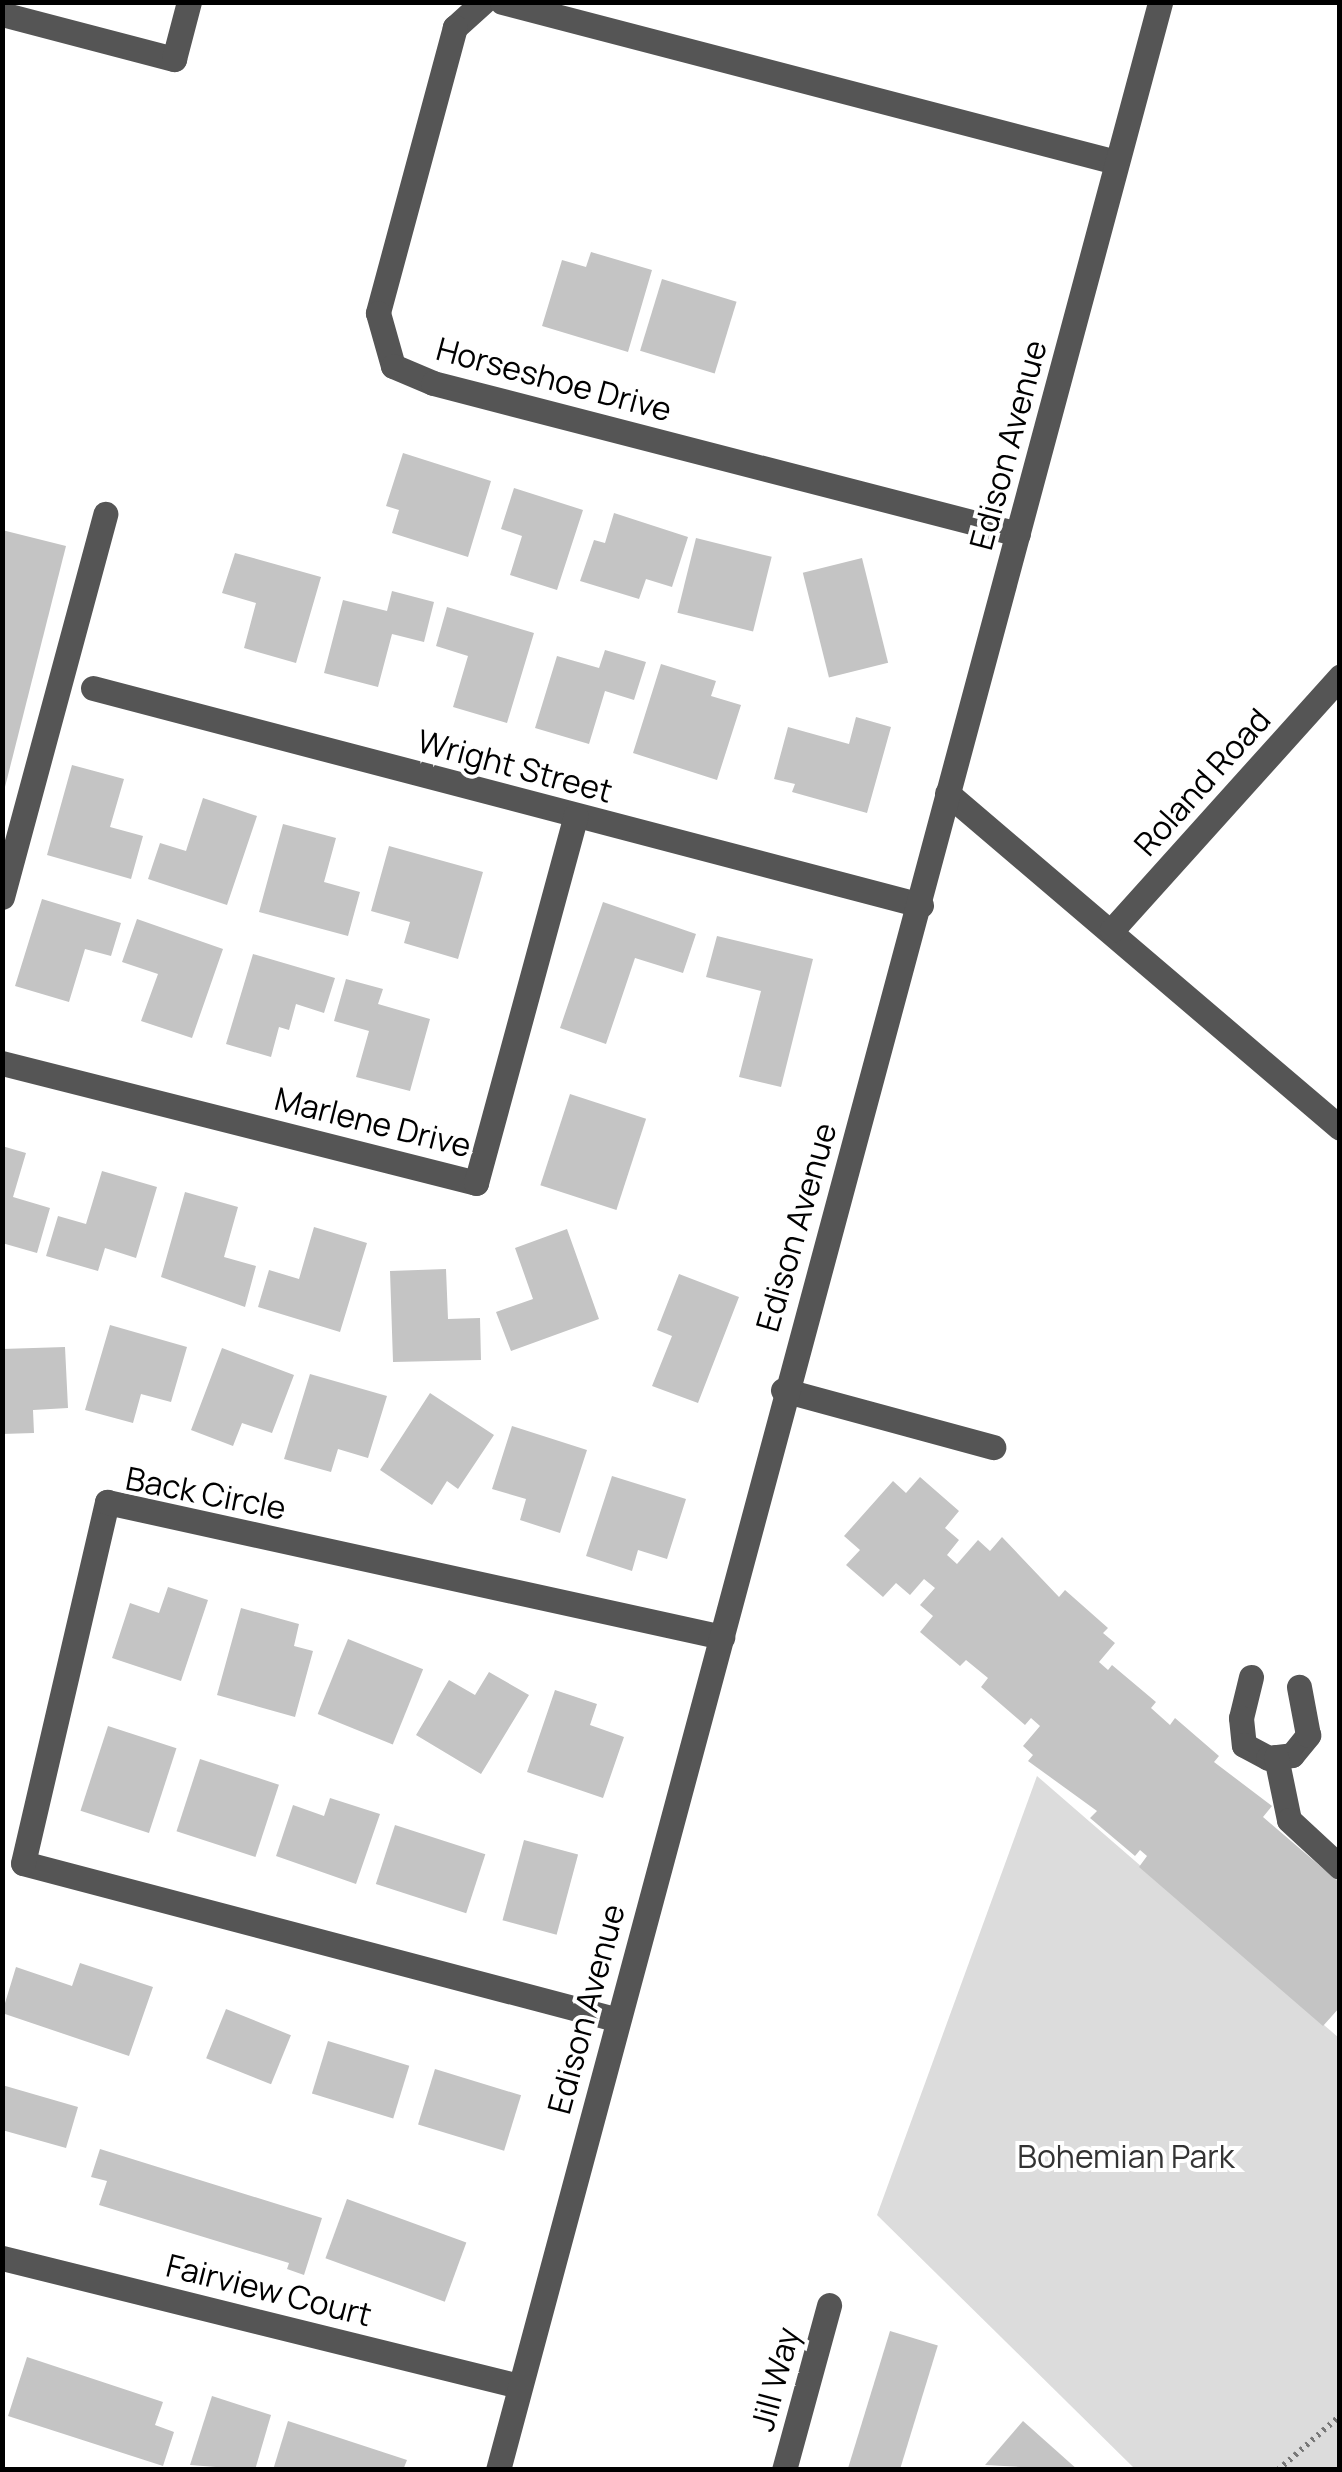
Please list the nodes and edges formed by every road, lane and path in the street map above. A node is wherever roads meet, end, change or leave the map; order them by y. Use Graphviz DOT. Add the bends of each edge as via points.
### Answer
graph roads {
  1 [pos="189,2"];
  2 [pos="483,2"];
  3 [pos="502,2"];
  4 [pos="1160,2"];
  5 [pos="2,14"];
  6 [pos="1116,162"];
  7 [pos="105,514"];
  8 [pos="1018,534"];
  9 [pos="1340,676"];
  10 [pos="93,688"];
  11 [pos="947,793"];
  12 [pos="576,815"];
  13 [pos="2,896"];
  14 [pos="921,905"];
  15 [pos="1112,930"];
  16 [pos="2,1063"];
  17 [pos="1340,1128"];
  18 [pos="783,1390"];
  19 [pos="994,1447"];
  20 [pos="722,1636"];
  21 [pos="1251,1678"];
  22 [pos="1299,1686"];
  23 [pos="1276,1758"];
  24 [pos="1340,1867"];
  25 [pos="616,2020"];
  26 [pos="2,2258"];
  27 [pos="829,2305"];
  28 [pos="519,2386"];
  29 [pos="1340,2416"];
  30 [pos="498,2470"];
  31 [pos="784,2470"];
  32 [pos="1278,2470"];
  1 -- 5 [label="street" via="174,59"];
  2 -- 8 [label="street, Horseshoe Drive" via="455,26 378,312 393,366 433,384"];
  3 -- 6 [label="street"];
  4 -- 6 [label="street, Edison Avenue"];
  6 -- 8 [label="street, Edison Avenue"];
  7 -- 13 [label="street"];
  8 -- 11 [label="street, Edison Avenue"];
  9 -- 15 [label="street, Roland Road"];
  10 -- 12 [label="street, Wright Street"];
  11 -- 14 [label="street, Edison Avenue"];
  11 -- 15 [label="street"];
  12 -- 14 [label="street, Wright Street"];
  12 -- 16 [label="street, Marlene Drive" via="476,1183"];
  14 -- 18 [label="street, Edison Avenue"];
  15 -- 17 [label="street"];
  18 -- 19 [label="street"];
  18 -- 20 [label="street, Edison Avenue"];
  20 -- 25 [label="street, Edison Avenue"];
  20 -- 25 [label="street, Back Circle" via="108,1502 23,1863"];
  21 -- 23 [label="street" via="1241,1718 1244,1745"];
  22 -- 23 [label="street" via="1308,1735 1292,1756"];
  23 -- 24 [label="street" via="1289,1820"];
  25 -- 28 [label="street, Edison Avenue"];
  26 -- 28 [label="street, Fairview Court"];
  27 -- 31 [label="street, Jill Way"];
  28 -- 30 [label="street, Edison Avenue"];
  29 -- 32 [label="path"];
}
